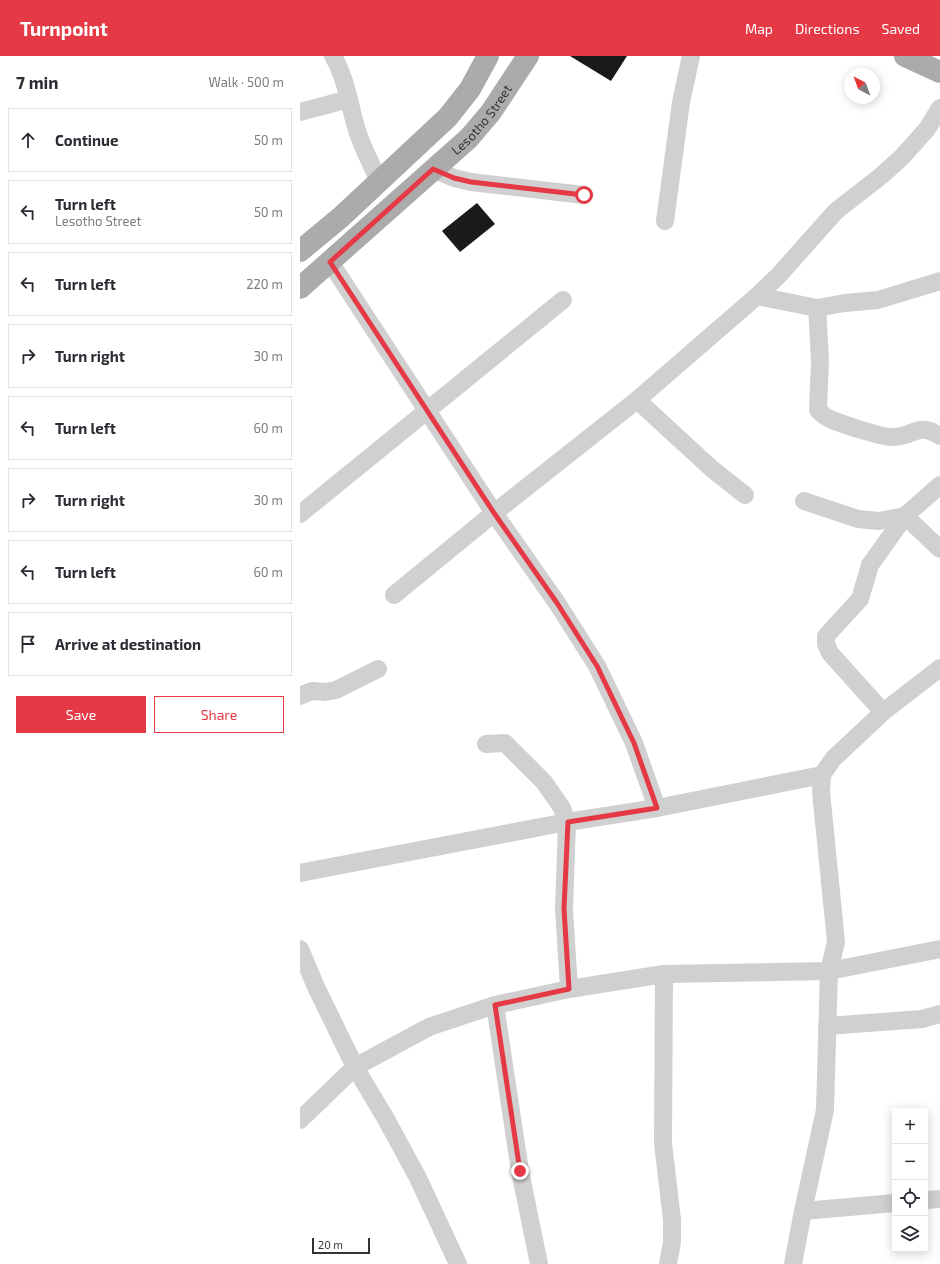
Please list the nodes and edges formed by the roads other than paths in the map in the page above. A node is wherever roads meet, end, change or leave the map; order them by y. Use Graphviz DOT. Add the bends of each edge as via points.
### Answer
graph roads {
  1 [pos="333,56"];
  2 [pos="488,56"];
  3 [pos="528,56"];
  4 [pos="691,56"];
  5 [pos="905,56"];
  6 [pos="940,72"];
  7 [pos="349,99"];
  8 [pos="940,108"];
  9 [pos="300,112"];
  10 [pos="433,169"];
  11 [pos="379,182"];
  12 [pos="584,195"];
  13 [pos="665,221"];
  14 [pos="300,251"];
  15 [pos="330,262"];
  16 [pos="940,281"];
  17 [pos="300,288"];
  18 [pos="757,296"];
  19 [pos="563,300"];
  20 [pos="817,308"];
  21 [pos="637,400"];
  22 [pos="427,412"];
  23 [pos="940,436"];
  24 [pos="940,485"];
  25 [pos="744,495"];
  26 [pos="804,501"];
  27 [pos="494,513"];
  28 [pos="300,514"];
  29 [pos="905,516"];
  30 [pos="940,549"];
  31 [pos="394,595"];
  32 [pos="940,668"];
  33 [pos="378,669"];
  34 [pos="300,696"];
  35 [pos="883,712"];
  36 [pos="486,744"];
  37 [pos="822,775"];
  38 [pos="657,808"];
  39 [pos="568,822"];
  40 [pos="300,874"];
  41 [pos="300,949"];
  42 [pos="940,950"];
  43 [pos="829,971"];
  44 [pos="664,974"];
  45 [pos="569,989"];
  46 [pos="495,1005"];
  47 [pos="940,1014"];
  48 [pos="827,1026"];
  49 [pos="354,1066"];
  50 [pos="300,1120"];
  51 [pos="940,1199"];
  52 [pos="928,1200"];
  53 [pos="892,1203"];
  54 [pos="803,1211"];
  55 [pos="458,1264"];
  56 [pos="539,1264"];
  57 [pos="668,1264"];
  58 [pos="793,1264"];
  1 -- 7 [label="street"];
  2 -- 11 [label="main road, Lesotho Street" via="470,88 448,117"];
  3 -- 10 [label="main road, Lesotho Street" via="491,112 469,138"];
  4 -- 13 [label="street" via="681,102"];
  5 -- 6 [label="main road"];
  7 -- 9 [label="street"];
  7 -- 11 [label="street" via="356,129"];
  8 -- 18 [label="street" via="927,129 902,157 836,211"];
  10 -- 12 [label="street" via="471,182"];
  10 -- 15 [label="main road, Lesotho Street"];
  11 -- 14 [label="main road, Lesotho Street"];
  15 -- 17 [label="main road, Lesotho Street"];
  15 -- 22 [label="street"];
  16 -- 20 [label="street" via="878,300"];
  18 -- 20 [label="street"];
  18 -- 21 [label="street"];
  19 -- 22 [label="street"];
  20 -- 23 [label="street" via="820,360 818,410 826,417 891,437 904,436 921,428"];
  21 -- 25 [label="street"];
  21 -- 27 [label="street"];
  22 -- 27 [label="street"];
  22 -- 28 [label="street"];
  24 -- 29 [label="street"];
  26 -- 29 [label="street" via="858,519 879,522"];
  27 -- 31 [label="street"];
  27 -- 38 [label="street" via="557,603 597,666 634,743"];
  29 -- 30 [label="street"];
  29 -- 35 [label="street" via="870,565 860,599 826,636 830,653"];
  32 -- 35 [label="street"];
  33 -- 34 [label="street" via="336,690"];
  35 -- 37 [label="street" via="833,760"];
  36 -- 39 [label="street" via="504,744 510,748 544,782 562,808"];
  37 -- 38 [label="street"];
  37 -- 43 [label="street" via="821,792 836,942"];
  38 -- 39 [label="street"];
  39 -- 40 [label="street"];
  39 -- 45 [label="street" via="564,909"];
  41 -- 49 [label="street"];
  42 -- 43 [label="street"];
  43 -- 44 [label="street"];
  43 -- 48 [label="street"];
  44 -- 45 [label="street"];
  44 -- 57 [label="street" via="663,1143 672,1220"];
  45 -- 46 [label="street"];
  46 -- 49 [label="street" via="429,1027"];
  46 -- 56 [label="street" via="520,1171"];
  47 -- 48 [label="street" via="922,1020"];
  48 -- 54 [label="street" via="825,1110"];
  49 -- 50 [label="street"];
  49 -- 55 [label="street" via="418,1178"];
  51 -- 52 [label="street"];
  53 -- 54 [label="street"];
  54 -- 58 [label="street"];
}
